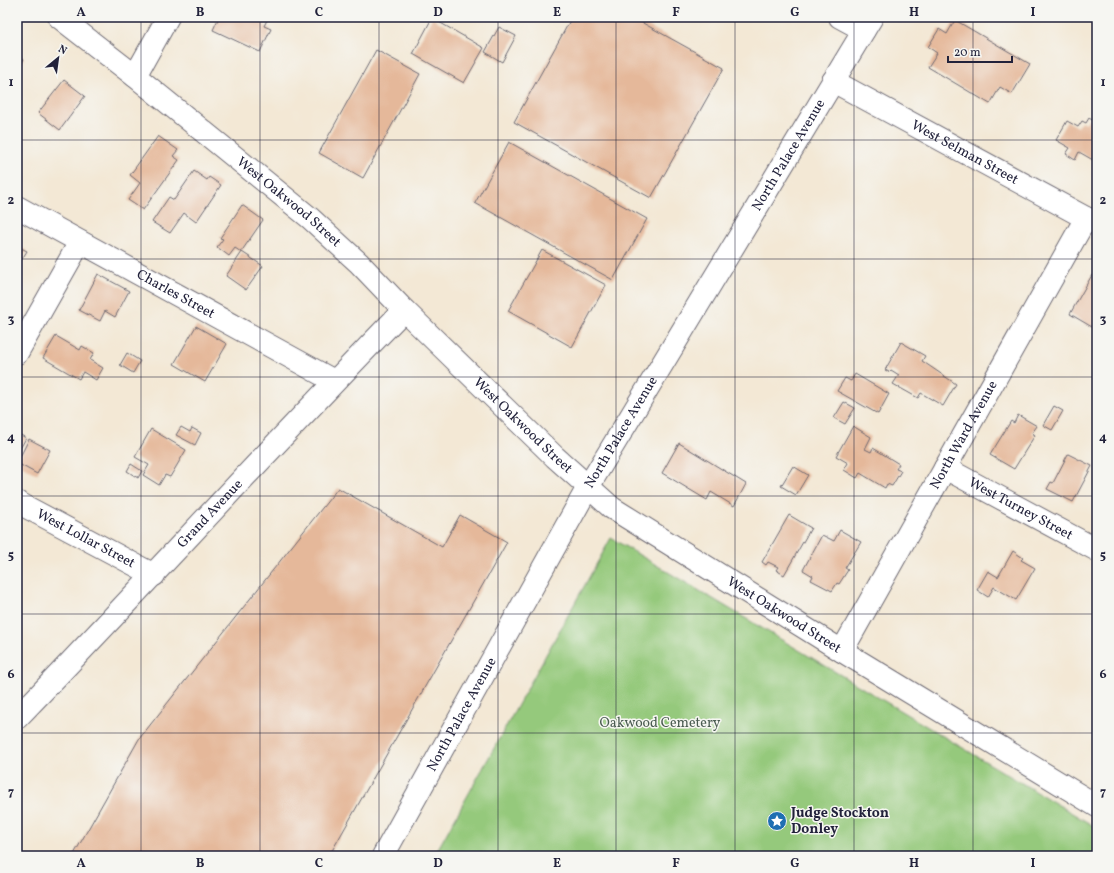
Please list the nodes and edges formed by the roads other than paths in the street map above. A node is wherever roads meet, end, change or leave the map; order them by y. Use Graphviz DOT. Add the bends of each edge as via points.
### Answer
graph roads {
  1 [pos="58,17"];
  2 [pos="168,17"];
  3 [pos="840,17"];
  4 [pos="868,24"];
  5 [pos="135,76"];
  6 [pos="833,81"];
  7 [pos="17,207"];
  8 [pos="1092,221"];
  9 [pos="80,242"];
  10 [pos="404,310"];
  11 [pos="17,353"];
  12 [pos="334,381"];
  13 [pos="945,468"];
  14 [pos="588,487"];
  15 [pos="17,502"];
  16 [pos="1097,550"];
  17 [pos="154,575"];
  18 [pos="842,651"];
  19 [pos="17,718"];
  20 [pos="1097,806"];
  21 [pos="383,856"];
  1 -- 5 [label="street, West Oakwood Street"];
  2 -- 5 [label="street"];
  3 -- 4 [label="street"];
  4 -- 6 [label="street, North Palace Avenue"];
  5 -- 10 [label="street, West Oakwood Street" via="310,218 359,263"];
  6 -- 8 [label="street, West Selman Street"];
  6 -- 14 [label="street, North Palace Avenue"];
  7 -- 9 [label="street, Charles Street"];
  8 -- 13 [label="street, North Ward Avenue"];
  9 -- 11 [label="street"];
  9 -- 12 [label="street, Charles Street"];
  10 -- 12 [label="street, Grand Avenue"];
  10 -- 14 [label="street, West Oakwood Street"];
  12 -- 17 [label="street, Grand Avenue"];
  13 -- 16 [label="street, West Turney Street"];
  13 -- 18 [label="street, North Ward Avenue"];
  14 -- 18 [label="street, West Oakwood Street" via="612,508"];
  14 -- 21 [label="street, North Palace Avenue"];
  15 -- 17 [label="street, West Lollar Street"];
  17 -- 19 [label="street, Grand Avenue"];
  18 -- 20 [label="street, West Oakwood Street"];
}
